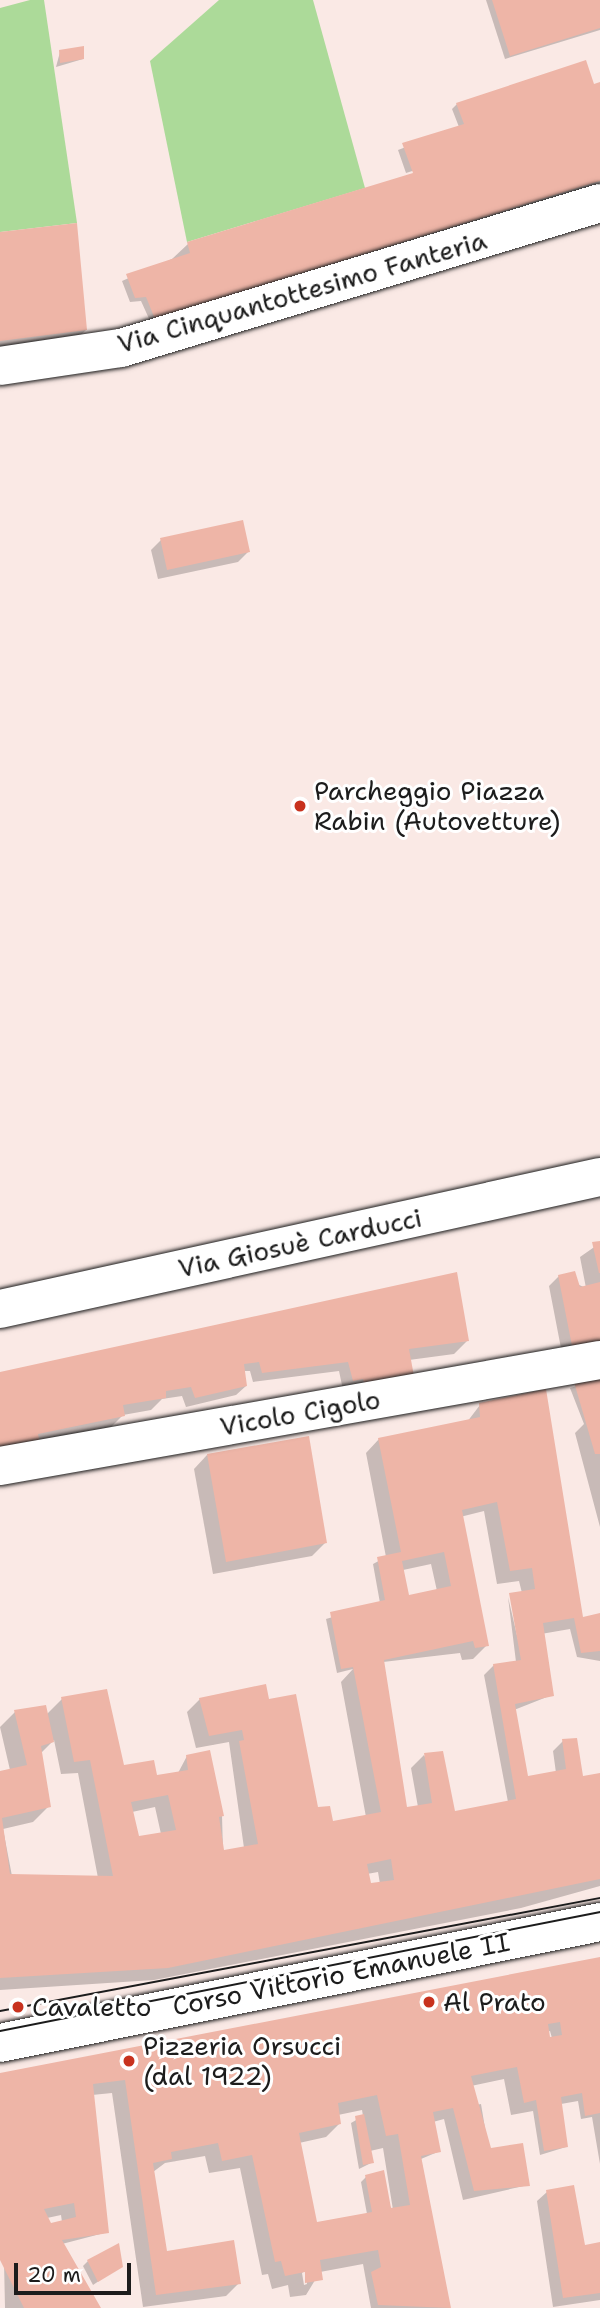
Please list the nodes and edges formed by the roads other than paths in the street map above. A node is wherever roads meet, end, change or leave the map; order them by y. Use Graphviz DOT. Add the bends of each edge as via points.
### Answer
graph roads {
  1 [pos="600,203"];
  2 [pos="0,366"];
  3 [pos="600,1177"];
  4 [pos="0,1309"];
  5 [pos="600,1360"];
  6 [pos="0,1466"];
  7 [pos="600,1922"];
  8 [pos="0,2043"];
  1 -- 2 [label="street, Via Cinquantottesimo Fanteria" via="121,348"];
  3 -- 4 [label="street, Via Giosuè Carducci"];
  5 -- 6 [label="street, Vicolo Cigolo"];
  7 -- 8 [label="street, Corso Vittorio Emanuele II"];
}
